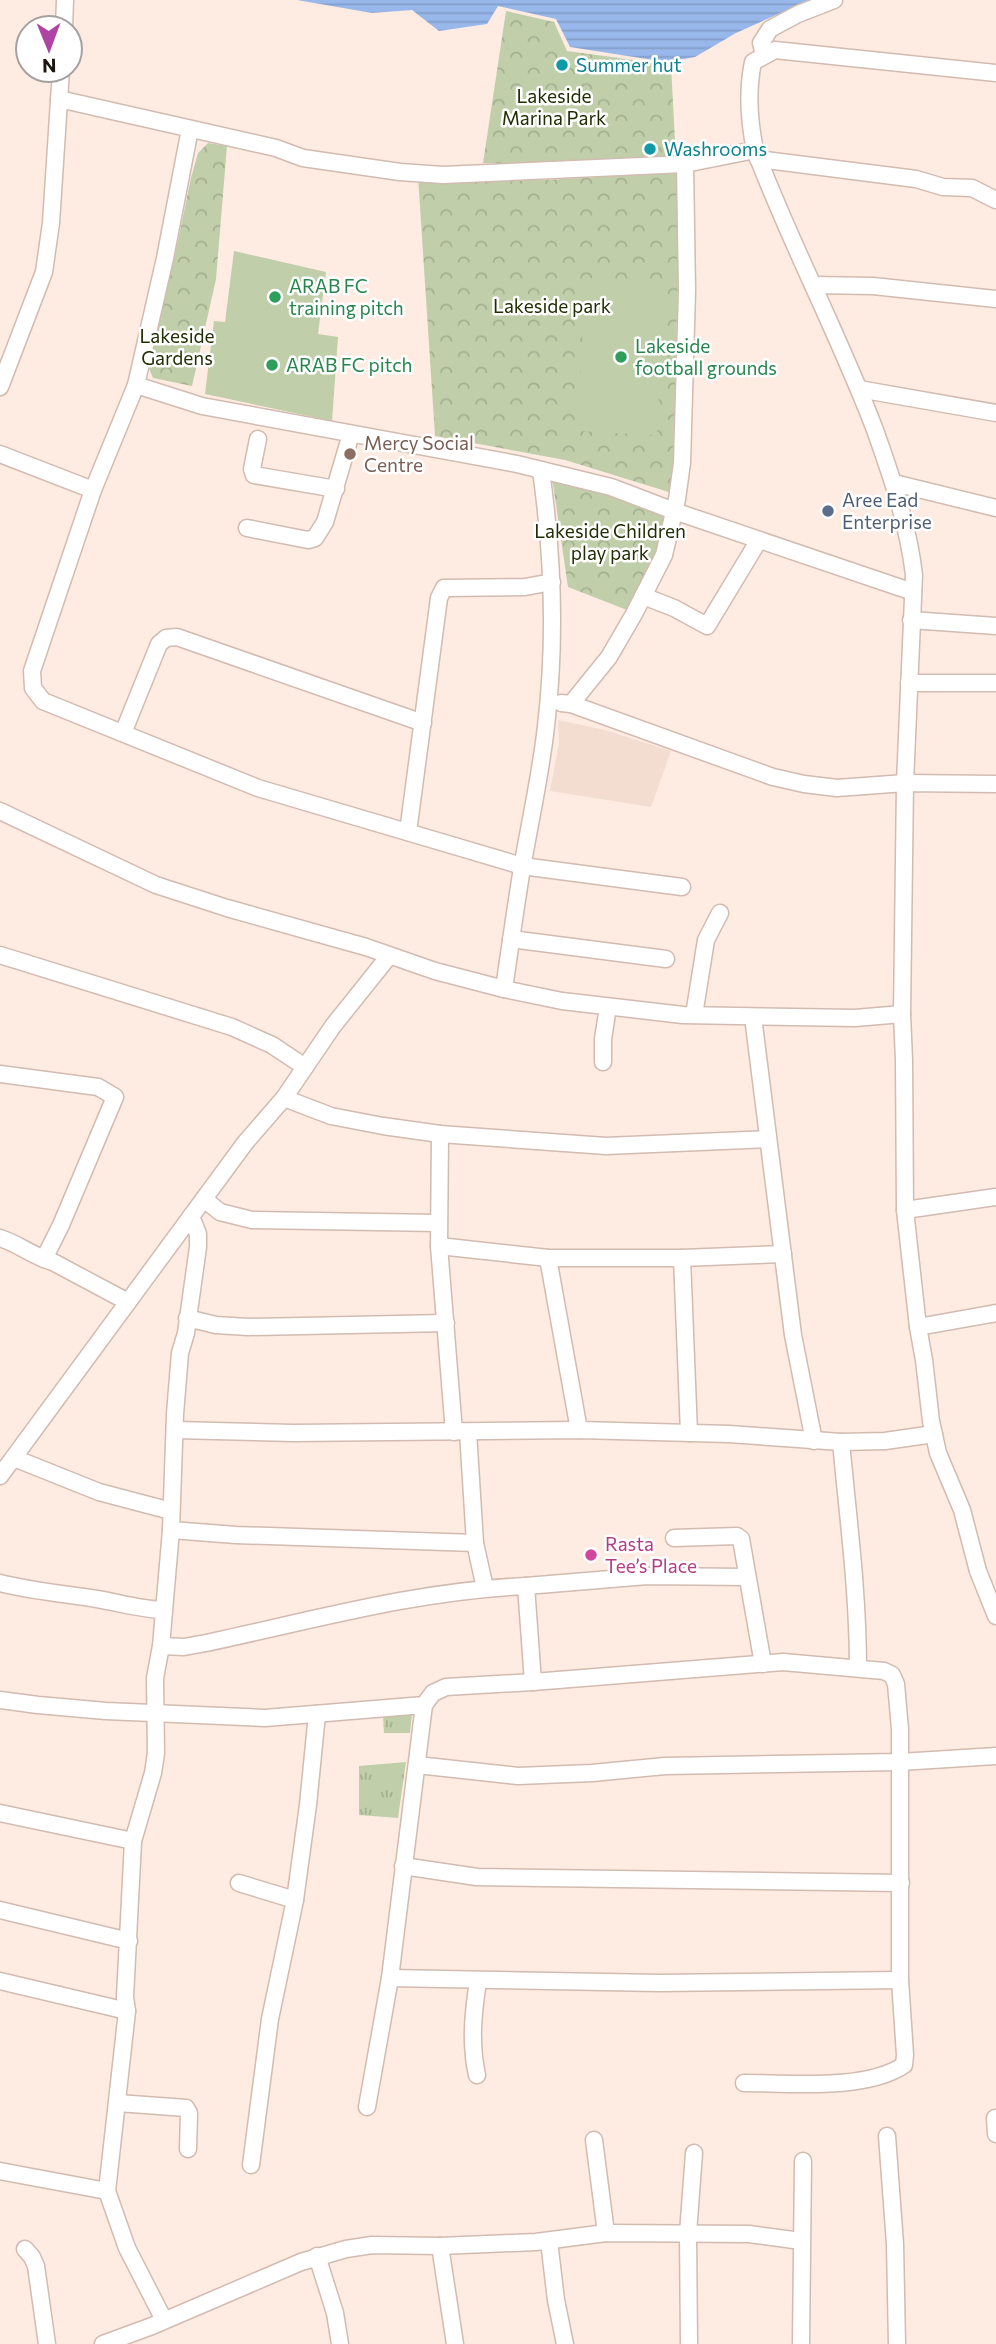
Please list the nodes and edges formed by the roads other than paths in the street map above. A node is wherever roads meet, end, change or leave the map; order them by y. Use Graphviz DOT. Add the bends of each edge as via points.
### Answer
graph roads {
  1 [pos="834,0"];
  2 [pos="758,59"];
  3 [pos="996,73"];
  4 [pos="60,84"];
  5 [pos="59,99"];
  6 [pos="190,129"];
  7 [pos="757,155"];
  8 [pos="685,164"];
  9 [pos="996,200"];
  10 [pos="813,285"];
  11 [pos="996,299"];
  12 [pos="136,385"];
  13 [pos="0,387"];
  14 [pos="859,389"];
  15 [pos="996,413"];
  16 [pos="351,435"];
  17 [pos="258,439"];
  18 [pos="0,454"];
  19 [pos="541,471"];
  20 [pos="894,483"];
  21 [pos="336,489"];
  22 [pos="93,490"];
  23 [pos="996,508"];
  24 [pos="674,511"];
  25 [pos="247,528"];
  26 [pos="759,540"];
  27 [pos="552,582"];
  28 [pos="913,592"];
  29 [pos="643,596"];
  30 [pos="911,620"];
  31 [pos="996,626"];
  32 [pos="909,683"];
  33 [pos="996,683"];
  34 [pos="548,701"];
  35 [pos="571,704"];
  36 [pos="423,723"];
  37 [pos="123,733"];
  38 [pos="905,783"];
  39 [pos="996,784"];
  40 [pos="0,811"];
  41 [pos="408,832"];
  42 [pos="522,866"];
  43 [pos="682,887"];
  44 [pos="720,913"];
  45 [pos="512,939"];
  46 [pos="0,955"];
  47 [pos="389,956"];
  48 [pos="666,959"];
  49 [pos="504,989"];
  50 [pos="608,1007"];
  51 [pos="902,1014"];
  52 [pos="694,1015"];
  53 [pos="753,1017"];
  54 [pos="603,1062"];
  55 [pos="305,1068"];
  56 [pos="0,1074"];
  57 [pos="284,1098"];
  58 [pos="440,1134"];
  59 [pos="768,1139"];
  60 [pos="996,1197"];
  61 [pos="204,1199"];
  62 [pos="905,1210"];
  63 [pos="191,1216"];
  64 [pos="438,1223"];
  65 [pos="0,1238"];
  66 [pos="439,1246"];
  67 [pos="783,1254"];
  68 [pos="548,1258"];
  69 [pos="682,1258"];
  70 [pos="44,1259"];
  71 [pos="128,1302"];
  72 [pos="996,1313"];
  73 [pos="187,1318"];
  74 [pos="446,1323"];
  75 [pos="918,1327"];
  76 [pos="175,1430"];
  77 [pos="579,1430"];
  78 [pos="461,1432"];
  79 [pos="689,1433"];
  80 [pos="933,1433"];
  81 [pos="814,1441"];
  82 [pos="841,1442"];
  83 [pos="8,1459"];
  84 [pos="0,1476"];
  85 [pos="171,1511"];
  86 [pos="171,1530"];
  87 [pos="674,1538"];
  88 [pos="475,1543"];
  89 [pos="747,1577"];
  90 [pos="0,1583"];
  91 [pos="526,1586"];
  92 [pos="485,1588"];
  93 [pos="162,1610"];
  94 [pos="996,1616"];
  95 [pos="161,1646"];
  96 [pos="763,1664"];
  97 [pos="858,1668"];
  98 [pos="533,1682"];
  99 [pos="0,1700"];
  100 [pos="424,1705"];
  101 [pos="156,1712"];
  102 [pos="317,1714"];
  103 [pos="996,1756"];
  104 [pos="900,1762"];
  105 [pos="417,1765"];
  106 [pos="0,1813"];
  107 [pos="133,1842"];
  108 [pos="403,1866"];
  109 [pos="239,1883"];
  110 [pos="901,1883"];
  111 [pos="295,1900"];
  112 [pos="0,1910"];
  113 [pos="129,1941"];
  114 [pos="390,1978"];
  115 [pos="900,1980"];
  116 [pos="0,1981"];
  117 [pos="478,1981"];
  118 [pos="127,2011"];
  119 [pos="477,2075"];
  120 [pos="744,2083"];
  121 [pos="118,2103"];
  122 [pos="367,2107"];
  123 [pos="887,2136"];
  124 [pos="594,2140"];
  125 [pos="188,2150"];
  126 [pos="694,2153"];
  127 [pos="803,2161"];
  128 [pos="251,2165"];
  129 [pos="0,2171"];
  130 [pos="107,2191"];
  131 [pos="606,2233"];
  132 [pos="688,2233"];
  133 [pos="549,2241"];
  134 [pos="801,2242"];
  135 [pos="440,2246"];
  136 [pos="25,2249"];
  137 [pos="317,2256"];
  138 [pos="164,2320"];
  139 [pos="47,2344"];
  140 [pos="103,2344"];
  141 [pos="340,2344"];
  142 [pos="455,2344"];
  143 [pos="565,2344"];
  144 [pos="689,2344"];
  145 [pos="801,2344"];
  146 [pos="897,2344"];
  1 -- 2 [label="street" via="770,29"];
  2 -- 3 [label="street" via="775,50"];
  2 -- 7 [label="street" via="750,78 750,124"];
  4 -- 5 [label="street"];
  5 -- 6 [label="street"];
  5 -- 13 [label="street" via="44,272"];
  6 -- 8 [label="street" via="303,158 400,172 443,175"];
  6 -- 12 [label="street"];
  7 -- 8 [label="street"];
  7 -- 9 [label="street" via="972,188"];
  7 -- 10 [label="street"];
  8 -- 24 [label="street" via="682,463"];
  10 -- 11 [label="street" via="873,286"];
  10 -- 14 [label="street"];
  12 -- 16 [label="street" via="202,406"];
  12 -- 22 [label="street"];
  14 -- 15 [label="street"];
  14 -- 20 [label="street"];
  16 -- 19 [label="street"];
  16 -- 21 [label="street"];
  17 -- 21 [label="street" via="254,475"];
  18 -- 22 [label="street"];
  19 -- 24 [label="street" via="611,487"];
  19 -- 27 [label="street"];
  20 -- 23 [label="street"];
  20 -- 28 [label="street" via="910,543"];
  21 -- 25 [label="street" via="315,538"];
  22 -- 37 [label="street" via="32,671 33,688 43,701"];
  24 -- 26 [label="street"];
  24 -- 29 [label="street" via="664,555"];
  26 -- 28 [label="street"];
  26 -- 29 [label="street" via="707,626"];
  27 -- 34 [label="street"];
  27 -- 36 [label="street" via="526,587 444,588"];
  28 -- 30 [label="street"];
  29 -- 35 [label="street" via="609,657"];
  30 -- 31 [label="street"];
  30 -- 32 [label="street"];
  32 -- 33 [label="street"];
  32 -- 38 [label="street"];
  34 -- 35 [label="street"];
  34 -- 42 [label="street"];
  35 -- 38 [label="street" via="783,780 837,788"];
  36 -- 37 [label="street" via="177,637 166,638 159,645"];
  36 -- 41 [label="street"];
  37 -- 41 [label="street" via="258,788"];
  38 -- 39 [label="street"];
  38 -- 51 [label="street"];
  40 -- 47 [label="street" via="156,885"];
  41 -- 42 [label="street"];
  42 -- 43 [label="street"];
  42 -- 45 [label="street"];
  44 -- 52 [label="street" via="706,940"];
  45 -- 48 [label="street"];
  45 -- 49 [label="street"];
  46 -- 55 [label="street" via="232,1027 272,1045"];
  47 -- 49 [label="street"];
  47 -- 55 [label="street"];
  49 -- 50 [label="street"];
  50 -- 52 [label="street"];
  50 -- 54 [label="street"];
  51 -- 53 [label="street"];
  51 -- 62 [label="street"];
  52 -- 53 [label="street"];
  53 -- 59 [label="street"];
  55 -- 57 [label="street"];
  56 -- 70 [label="street" via="98,1087 115,1097"];
  57 -- 58 [label="street" via="331,1116"];
  57 -- 61 [label="street"];
  58 -- 59 [label="street" via="606,1146"];
  58 -- 64 [label="street"];
  59 -- 67 [label="street"];
  60 -- 62 [label="street"];
  61 -- 63 [label="street"];
  61 -- 64 [label="street" via="220,1212 252,1220"];
  62 -- 75 [label="street"];
  63 -- 71 [label="street"];
  63 -- 73 [label="street" via="199,1240"];
  64 -- 66 [label="street"];
  65 -- 70 [label="street"];
  66 -- 68 [label="street"];
  66 -- 74 [label="street"];
  67 -- 69 [label="street"];
  67 -- 81 [label="street"];
  68 -- 69 [label="street"];
  68 -- 77 [label="street"];
  69 -- 79 [label="street"];
  70 -- 71 [label="street"];
  71 -- 83 [label="street"];
  72 -- 75 [label="street"];
  73 -- 74 [label="street" via="248,1327"];
  73 -- 76 [label="street"];
  74 -- 78 [label="street"];
  75 -- 80 [label="street"];
  76 -- 78 [label="street"];
  76 -- 85 [label="street"];
  77 -- 78 [label="street"];
  77 -- 79 [label="street"];
  78 -- 88 [label="street"];
  79 -- 81 [label="street"];
  80 -- 82 [label="street"];
  80 -- 94 [label="street"];
  81 -- 82 [label="street"];
  82 -- 97 [label="street" via="853,1552"];
  83 -- 84 [label="street"];
  83 -- 85 [label="street" via="99,1492"];
  85 -- 86 [label="street"];
  86 -- 88 [label="street"];
  86 -- 93 [label="street"];
  87 -- 89 [label="street" via="737,1536"];
  88 -- 92 [label="street"];
  89 -- 91 [label="street" via="648,1576"];
  89 -- 96 [label="street"];
  90 -- 93 [label="street"];
  91 -- 92 [label="street"];
  91 -- 98 [label="street"];
  92 -- 95 [label="street" via="389,1601 184,1647"];
  93 -- 95 [label="street"];
  95 -- 101 [label="street" via="155,1678"];
  96 -- 97 [label="street"];
  96 -- 98 [label="street"];
  97 -- 104 [label="street" via="892,1675"];
  98 -- 100 [label="street" via="446,1687 433,1693"];
  99 -- 101 [label="street"];
  100 -- 102 [label="street"];
  100 -- 105 [label="street"];
  101 -- 102 [label="street" via="265,1718"];
  101 -- 107 [label="street" via="153,1773"];
  102 -- 111 [label="street"];
  103 -- 104 [label="street"];
  104 -- 105 [label="street" via="665,1766 518,1776"];
  104 -- 110 [label="street"];
  105 -- 108 [label="street"];
  106 -- 107 [label="street"];
  107 -- 113 [label="street"];
  108 -- 110 [label="street" via="490,1877"];
  108 -- 114 [label="street"];
  109 -- 111 [label="street"];
  110 -- 115 [label="street"];
  111 -- 128 [label="street" via="270,2019"];
  112 -- 113 [label="street"];
  113 -- 118 [label="street"];
  114 -- 117 [label="street"];
  114 -- 122 [label="street"];
  115 -- 117 [label="street"];
  115 -- 120 [label="street" via="904,2065 880,2077 850,2082"];
  116 -- 118 [label="street"];
  117 -- 119 [label="street" via="472,2036"];
  118 -- 121 [label="street"];
  121 -- 125 [label="street" via="186,2108"];
  121 -- 130 [label="street"];
  123 -- 146 [label="street"];
  124 -- 131 [label="street"];
  126 -- 132 [label="street"];
  127 -- 134 [label="street"];
  129 -- 130 [label="street"];
  130 -- 138 [label="street" via="127,2248"];
  131 -- 132 [label="street"];
  131 -- 133 [label="street"];
  132 -- 134 [label="street" via="749,2234"];
  132 -- 144 [label="street"];
  133 -- 135 [label="street"];
  133 -- 143 [label="street"];
  134 -- 145 [label="street"];
  135 -- 137 [label="street" via="372,2245"];
  135 -- 142 [label="street"];
  136 -- 139 [label="street" via="36,2266"];
  137 -- 138 [label="street"];
  137 -- 141 [label="street"];
  138 -- 140 [label="street"];
}
